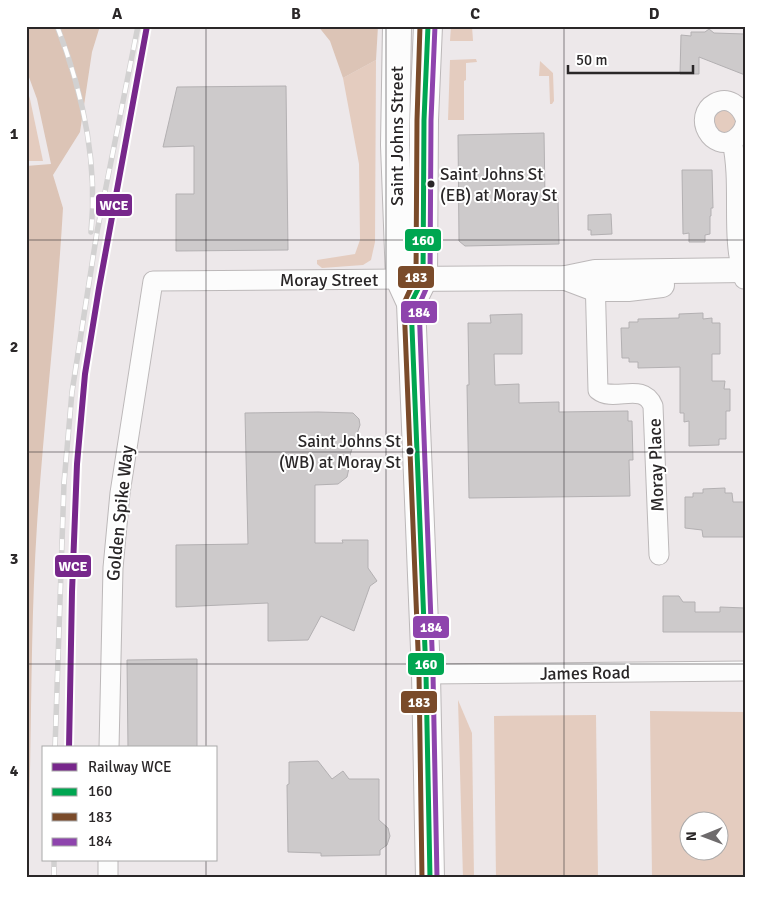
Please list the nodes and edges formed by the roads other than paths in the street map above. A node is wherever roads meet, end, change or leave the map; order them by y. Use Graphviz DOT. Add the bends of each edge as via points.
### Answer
graph roads {
  1 [pos="398,26"];
  2 [pos="428,26"];
  3 [pos="745,118"];
  4 [pos="745,124"];
  5 [pos="732,141"];
  6 [pos="744,275"];
  7 [pos="595,280"];
  8 [pos="153,281"];
  9 [pos="411,287"];
  10 [pos="658,555"];
  11 [pos="745,671"];
  12 [pos="426,674"];
  13 [pos="109,746"];
  14 [pos="108,862"];
  15 [pos="108,878"];
  16 [pos="430,878"];
  1 -- 9 [label="main road, Saint Johns Street" via="395,145"];
  2 -- 9 [label="main road, Saint Johns Street"];
  3 -- 5 [label="street" via="742,110 727,100 718,101 706,112 703,120 709,136 716,141"];
  4 -- 5 [label="street" via="739,136"];
  5 -- 6 [label="street" via="737,253"];
  6 -- 7 [label="street, Moray Street"];
  7 -- 9 [label="street, Moray Street" via="566,278"];
  7 -- 10 [label="street, Moray Place" via="598,390 606,394 642,394 654,406"];
  8 -- 9 [label="street, Moray Street"];
  8 -- 13 [label="street, Golden Spike Way" via="120,493 113,568"];
  9 -- 12 [label="main road, Saint Johns Street"];
  11 -- 12 [label="street, James Road"];
  12 -- 16 [label="main road, Saint Johns Street"];
  14 -- 15 [label="street"];
}
